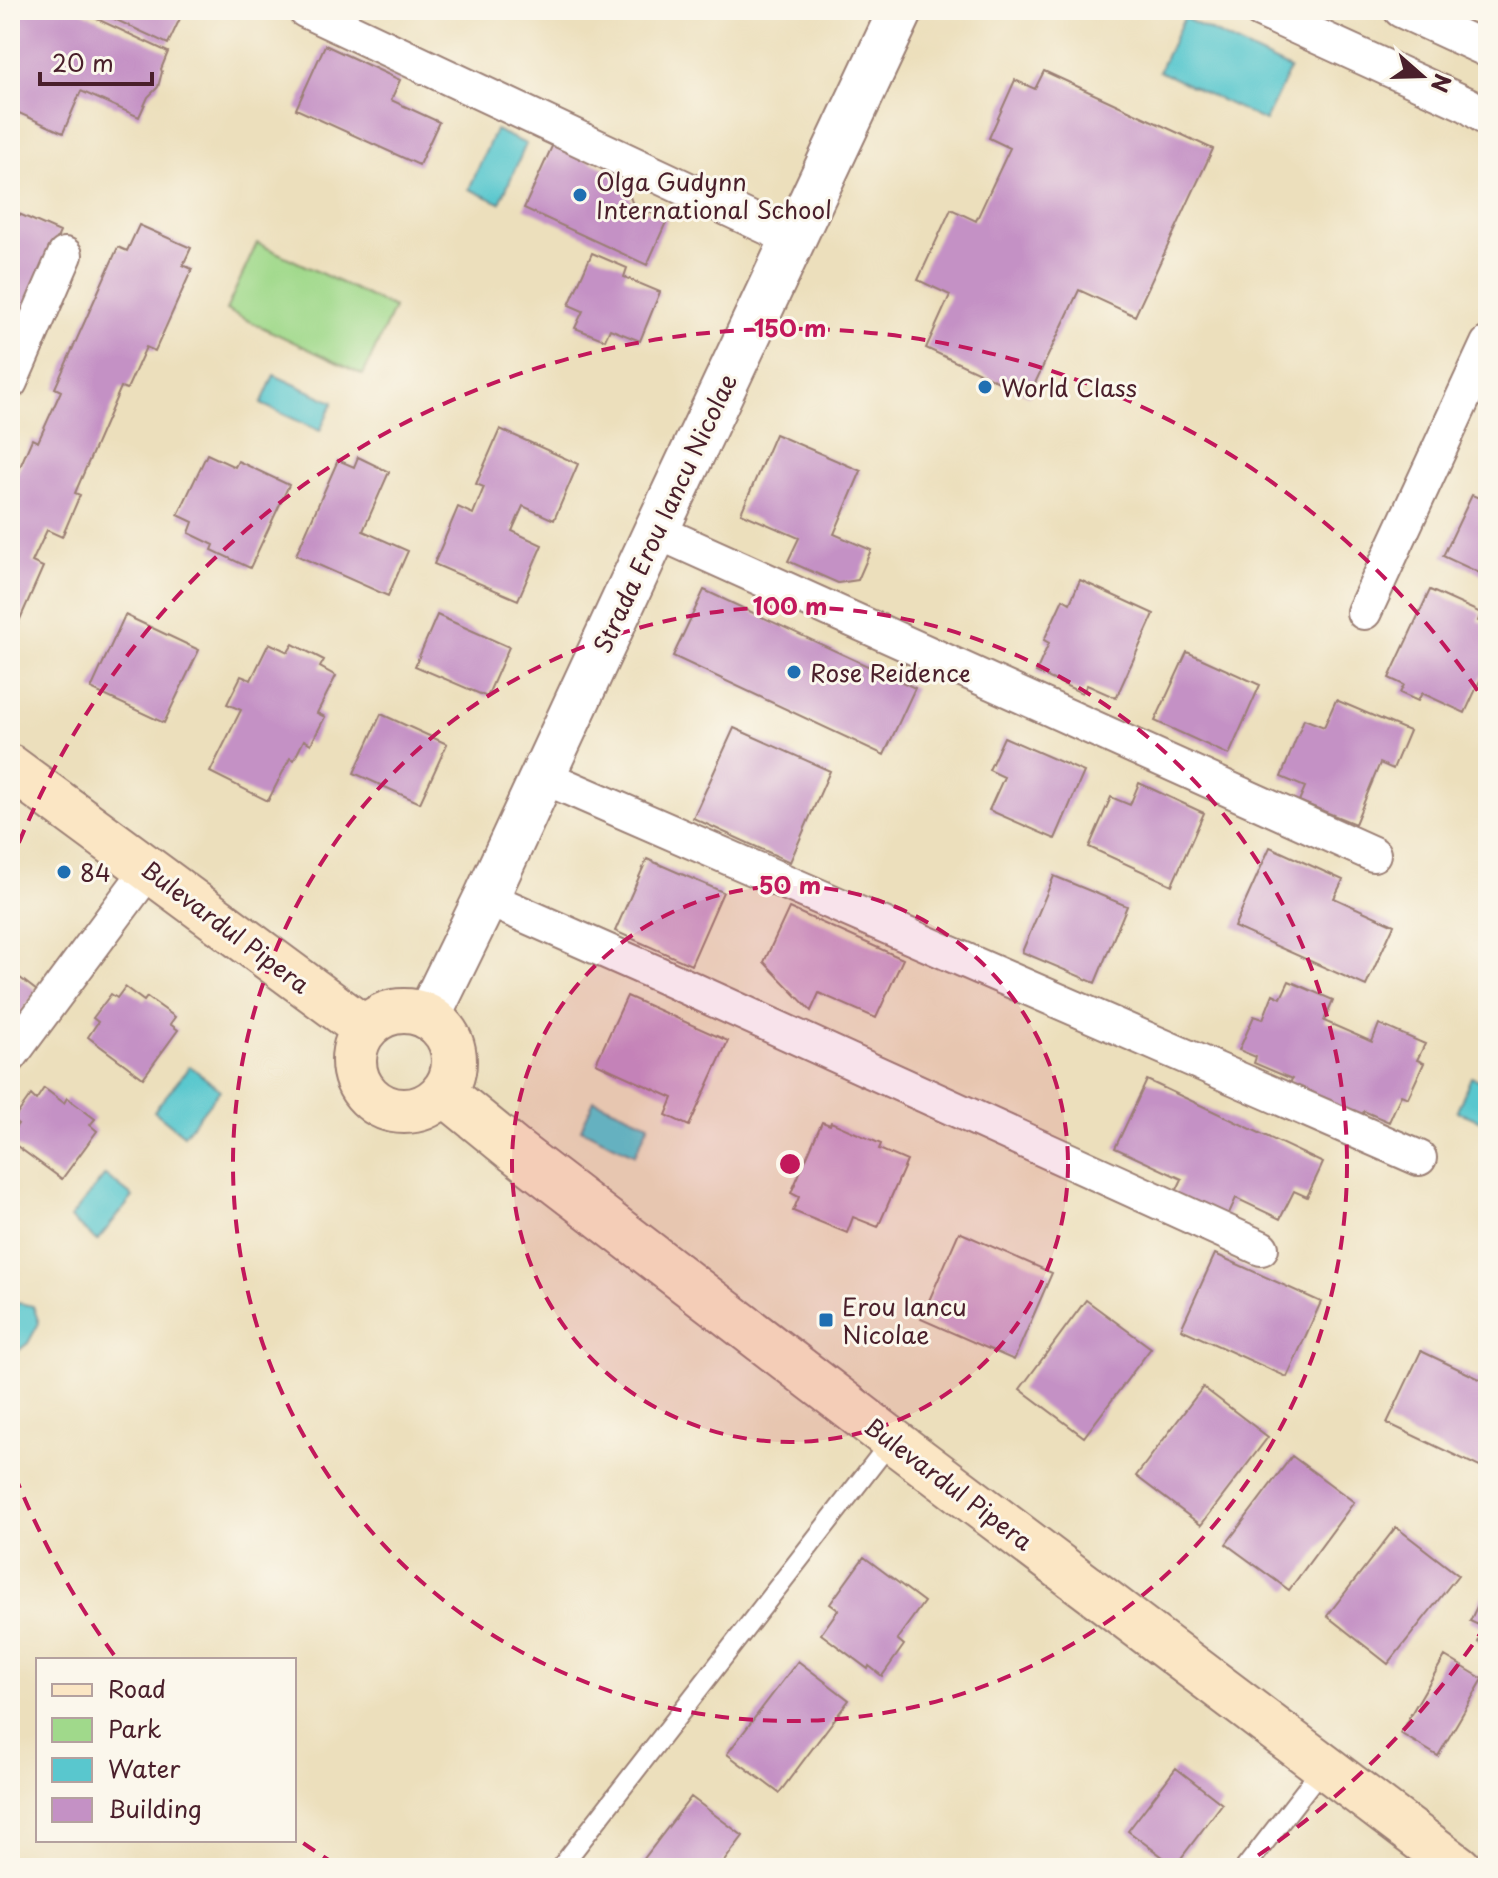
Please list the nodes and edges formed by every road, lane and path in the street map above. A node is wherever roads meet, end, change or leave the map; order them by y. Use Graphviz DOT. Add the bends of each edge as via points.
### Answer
graph roads {
  1 [pos="305,10"];
  2 [pos="901,10"];
  3 [pos="1260,10"];
  4 [pos="1401,10"];
  5 [pos="1488,50"];
  6 [pos="1488,119"];
  7 [pos="793,239"];
  8 [pos="65,255"];
  9 [pos="1488,344"];
  10 [pos="10,382"];
  11 [pos="656,531"];
  12 [pos="1364,612"];
  13 [pos="10,767"];
  14 [pos="542,776"];
  15 [pos="1373,854"];
  16 [pos="149,869"];
  17 [pos="486,898"];
  18 [pos="428,1017"];
  19 [pos="365,1029"];
  20 [pos="10,1056"];
  21 [pos="443,1092"];
  22 [pos="1419,1158"];
  23 [pos="1261,1248"];
  24 [pos="892,1440"];
  25 [pos="1324,1766"];
  26 [pos="560,1868"];
  27 [pos="1245,1868"];
  28 [pos="1459,1868"];
  1 -- 7 [label="street"];
  2 -- 7 [label="street, Strada Erou Iancu Nicolae"];
  3 -- 6 [label="street" via="1468,105"];
  4 -- 5 [label="street"];
  7 -- 11 [label="street, Strada Erou Iancu Nicolae"];
  8 -- 10 [label="street"];
  9 -- 12 [label="street"];
  11 -- 14 [label="street, Strada Erou Iancu Nicolae"];
  11 -- 15 [label="street"];
  13 -- 16 [label="main road, Bulevardul Pipera"];
  14 -- 17 [label="street, Strada Erou Iancu Nicolae"];
  14 -- 22 [label="street"];
  16 -- 19 [label="main road, Bulevardul Pipera"];
  16 -- 20 [label="street"];
  17 -- 18 [label="street, Strada Erou Iancu Nicolae"];
  17 -- 23 [label="street"];
  18 -- 19 [label="main road" via="394,1011"];
  18 -- 21 [label="main road" via="444,1031 453,1050 453,1072"];
  19 -- 21 [label="main road" via="353,1060 358,1082 372,1100 392,1110 415,1110"];
  21 -- 24 [label="main road, Bulevardul Pipera"];
  24 -- 25 [label="main road, Bulevardul Pipera"];
  24 -- 26 [label="lane"];
  25 -- 27 [label="lane"];
  25 -- 28 [label="main road, Bulevardul Pipera"];
}
